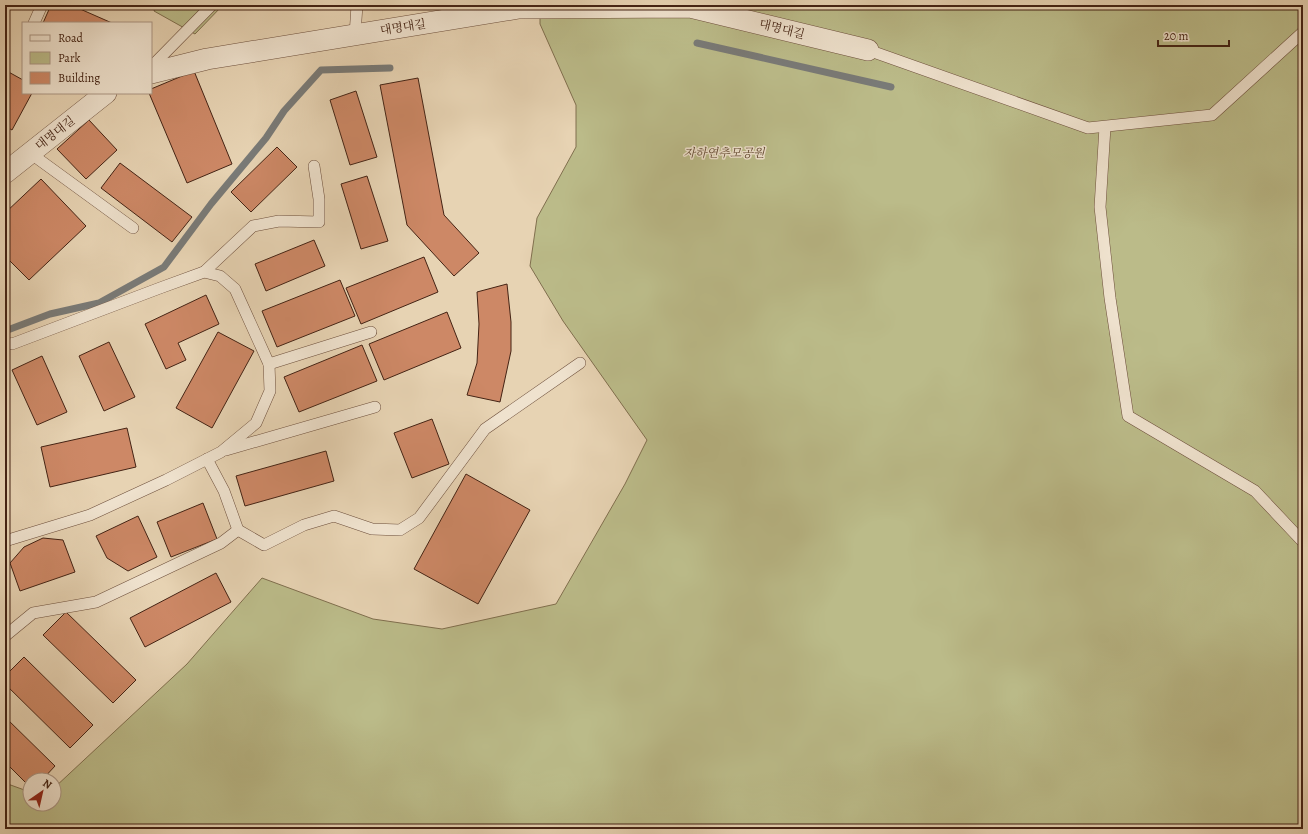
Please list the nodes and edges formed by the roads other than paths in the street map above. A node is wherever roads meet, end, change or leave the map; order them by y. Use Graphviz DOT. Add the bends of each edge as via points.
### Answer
graph roads {
  1 [pos="42,5"];
  2 [pos="212,5"];
  3 [pos="357,5"];
  4 [pos="34,22"];
  5 [pos="1303,32"];
  6 [pos="355,35"];
  7 [pos="868,50"];
  8 [pos="152,66"];
  9 [pos="152,72"];
  10 [pos="105,94"];
  11 [pos="1105,127"];
  12 [pos="30,152"];
  13 [pos="314,166"];
  14 [pos="5,172"];
  15 [pos="132,228"];
  16 [pos="204,272"];
  17 [pos="371,332"];
  18 [pos="7,343"];
  19 [pos="580,363"];
  20 [pos="269,364"];
  21 [pos="375,407"];
  22 [pos="222,452"];
  23 [pos="207,459"];
  24 [pos="238,530"];
  25 [pos="5,542"];
  26 [pos="1303,542"];
  27 [pos="5,636"];
  1 -- 4 [label="lane"];
  2 -- 8 [label="lane"];
  3 -- 6 [label="lane"];
  5 -- 11 [label="lane" via="1212,115"];
  6 -- 7 [label="street, 대명대길" via="519,8 690,7"];
  6 -- 9 [label="street, 대명대길" via="207,59"];
  7 -- 11 [label="lane" via="1088,128"];
  10 -- 12 [label="street, 대명대길"];
  11 -- 26 [label="lane" via="1100,207 1110,298 1128,416 1255,491"];
  12 -- 14 [label="street, 대명대길"];
  12 -- 15 [label="lane"];
  13 -- 16 [label="lane" via="319,199 319,222 279,221 253,226"];
  16 -- 18 [label="lane" via="12,344"];
  16 -- 20 [label="lane" via="220,276 235,289"];
  17 -- 20 [label="lane"];
  19 -- 24 [label="lane" via="485,429 419,518 400,530 372,529 334,516 304,525 264,544"];
  20 -- 22 [label="lane" via="270,391 256,423"];
  21 -- 22 [label="lane"];
  22 -- 23 [label="lane"];
  23 -- 24 [label="lane" via="224,491"];
  23 -- 25 [label="lane" via="90,515"];
  24 -- 27 [label="lane" via="221,543 96,602 33,613"];
}
